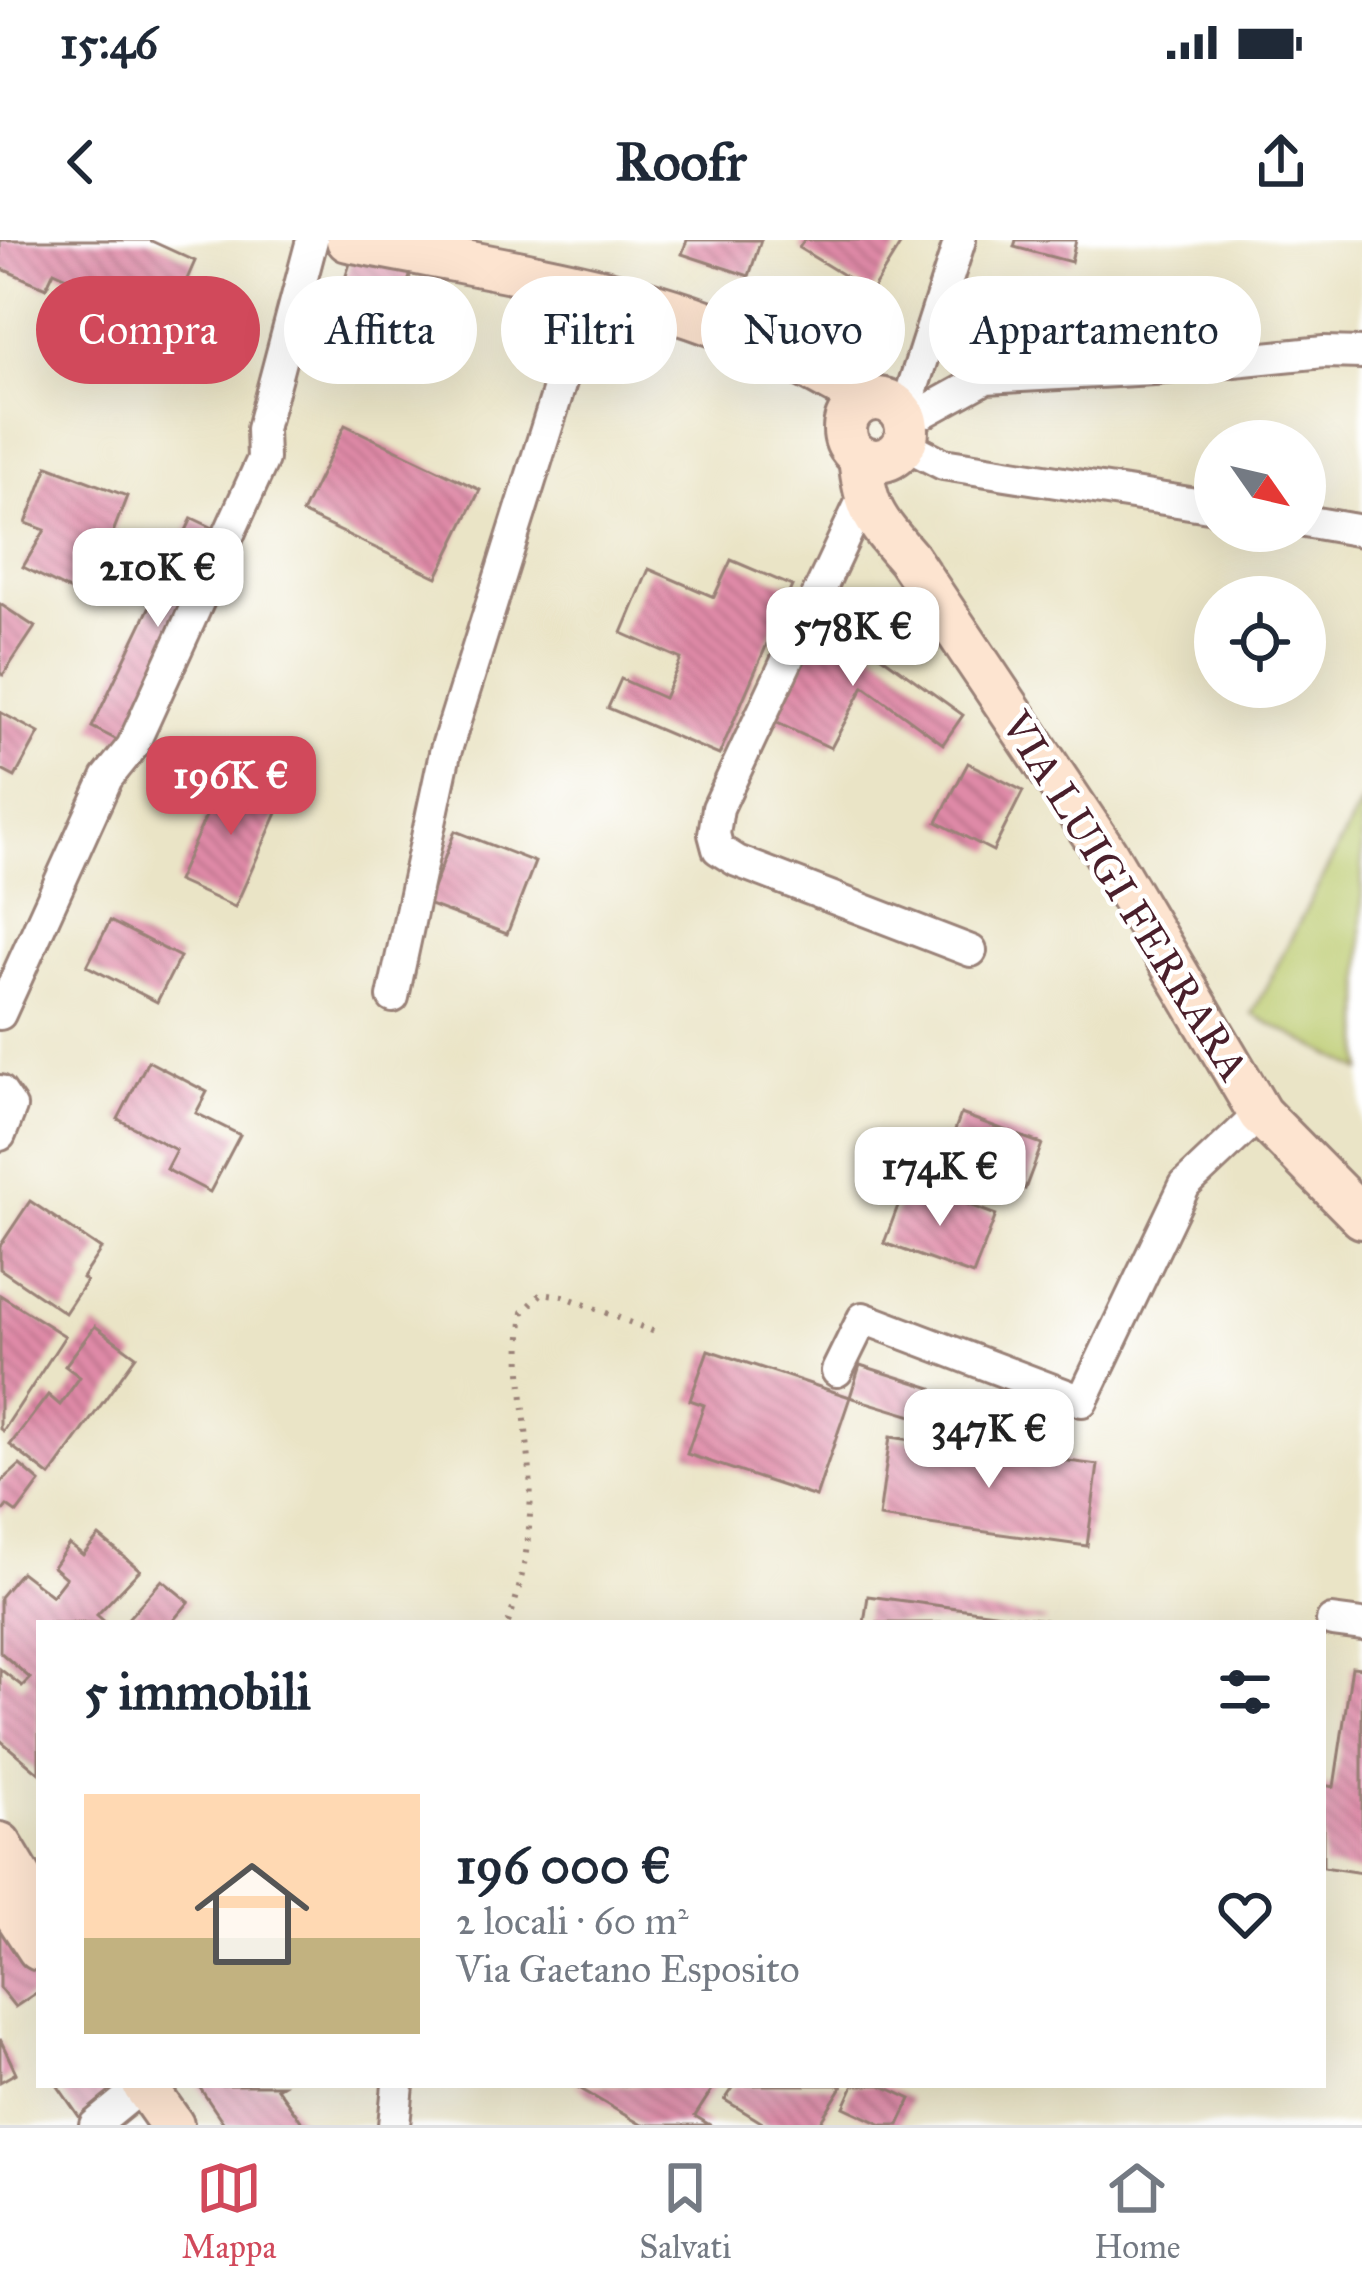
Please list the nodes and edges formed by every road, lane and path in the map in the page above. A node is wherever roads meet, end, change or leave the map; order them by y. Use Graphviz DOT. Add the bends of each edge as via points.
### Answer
graph roads {
  1 [pos="312,240"];
  2 [pos="348,240"];
  3 [pos="960,240"];
  4 [pos="526,276"];
  5 [pos="677,313"];
  6 [pos="1362,353"];
  7 [pos="560,384"];
  8 [pos="880,434"];
  9 [pos="1194,504"];
  10 [pos="1326,525"];
  11 [pos="1362,531"];
  12 [pos="970,951"];
  13 [pos="393,997"];
  14 [pos="0,1014"];
  15 [pos="0,1091"];
  16 [pos="1260,1114"];
  17 [pos="0,1135"];
  18 [pos="1362,1217"];
  19 [pos="655,1332"];
  20 [pos="837,1370"];
  21 [pos="509,1620"];
  22 [pos="0,1844"];
  23 [pos="0,1890"];
  24 [pos="36,1904"];
  25 [pos="36,1944"];
  26 [pos="140,2088"];
  27 [pos="146,2088"];
  28 [pos="398,2088"];
  29 [pos="94,2125"];
  30 [pos="172,2125"];
  31 [pos="394,2125"];
  1 -- 14 [label="street" via="262,429 263,459"];
  2 -- 4 [label="street"];
  3 -- 8 [label="street" via="923,347"];
  5 -- 8 [label="street" via="767,347"];
  6 -- 8 [label="street" via="986,378"];
  7 -- 13 [label="street" via="445,753"];
  8 -- 9 [label="street" via="943,464"];
  8 -- 12 [label="street" via="714,833 718,849 737,861"];
  8 -- 16 [label="street, VIA LUIGI FERRARA" via="908,558 1105,853"];
  10 -- 11 [label="street"];
  15 -- 17 [label="street" via="11,1107"];
  16 -- 18 [label="street, VIA LUIGI FERRARA"];
  16 -- 20 [label="street" via="1185,1185 1082,1401 863,1318"];
  19 -- 21 [label="path" via="563,1296 542,1293 523,1312 519,1378 529,1504"];
  22 -- 24 [label="street"];
  23 -- 25 [label="street"];
  26 -- 29 [label="street"];
  27 -- 30 [label="street"];
  28 -- 31 [label="street"];
}
